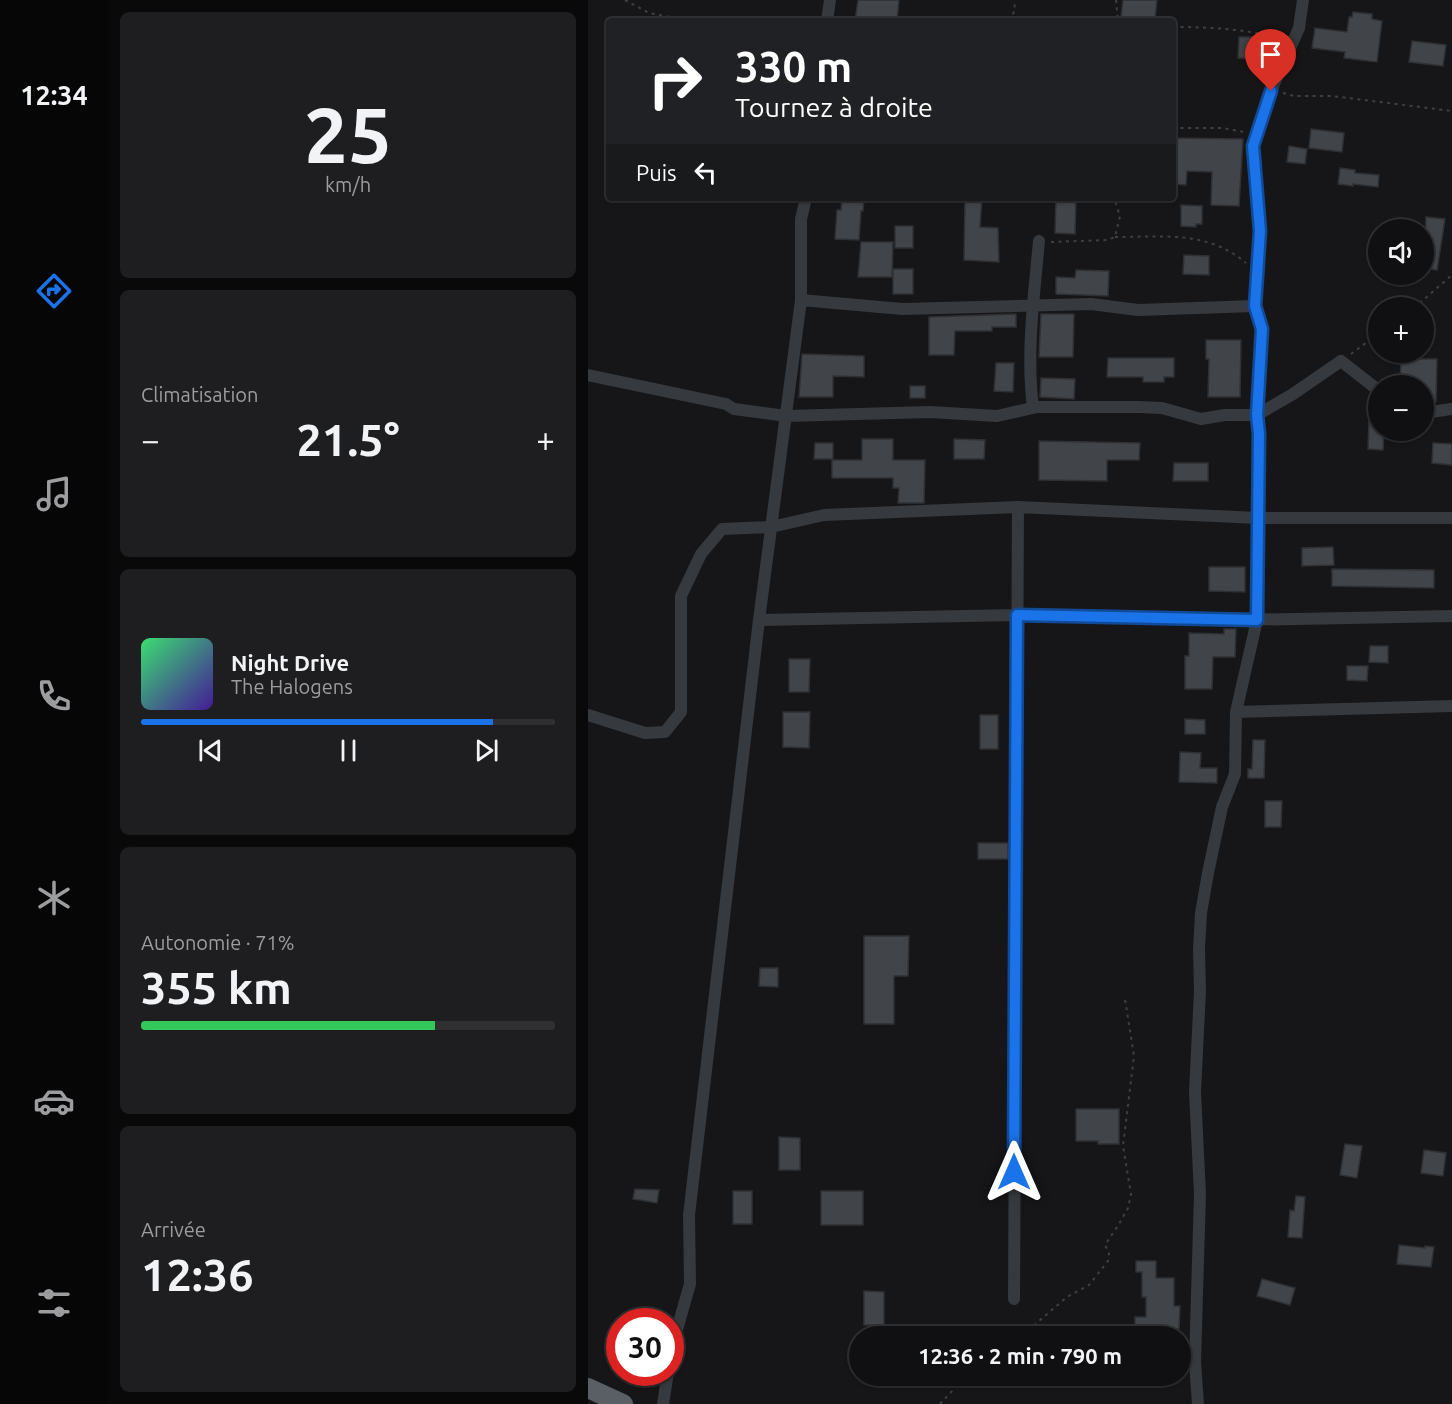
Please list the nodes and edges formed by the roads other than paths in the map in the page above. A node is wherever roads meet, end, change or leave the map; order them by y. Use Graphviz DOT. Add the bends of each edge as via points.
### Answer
graph roads {
  1 [pos="830,0"];
  2 [pos="1303,0"];
  3 [pos="827,18"];
  4 [pos="805,201"];
  5 [pos="1039,242"];
  6 [pos="801,300"];
  7 [pos="1033,304"];
  8 [pos="1255,306"];
  9 [pos="588,375"];
  10 [pos="1368,382"];
  11 [pos="1033,408"];
  12 [pos="1452,409"];
  13 [pos="1434,412"];
  14 [pos="1257,415"];
  15 [pos="786,416"];
  16 [pos="1018,507"];
  17 [pos="1258,518"];
  18 [pos="1452,518"];
  19 [pos="771,527"];
  20 [pos="1017,615"];
  21 [pos="1452,616"];
  22 [pos="759,620"];
  23 [pos="1257,620"];
  24 [pos="1452,706"];
  25 [pos="1236,712"];
  26 [pos="588,715"];
  27 [pos="1014,1299"];
  28 [pos="683,1308"];
  29 [pos="666,1386"];
  30 [pos="588,1388"];
  31 [pos="623,1404"];
  32 [pos="663,1404"];
  33 [pos="1198,1404"];
  1 -- 3 [label="street"];
  2 -- 8 [label="street" via="1299,28 1271,91 1253,146 1260,231"];
  4 -- 6 [label="street" via="801,219"];
  5 -- 7 [label="street"];
  6 -- 7 [label="street" via="902,309"];
  6 -- 15 [label="street"];
  7 -- 8 [label="street" via="1091,304 1138,310"];
  7 -- 11 [label="street" via="1029,379"];
  8 -- 14 [label="street" via="1262,329"];
  9 -- 15 [label="street" via="726,404 734,409"];
  10 -- 14 [label="street" via="1341,360"];
  11 -- 14 [label="street" via="1162,408 1201,419"];
  11 -- 15 [label="street" via="997,416 930,412"];
  12 -- 13 [label="street"];
  14 -- 17 [label="street"];
  15 -- 19 [label="street"];
  16 -- 17 [label="street"];
  16 -- 19 [label="street" via="824,515"];
  16 -- 20 [label="street"];
  17 -- 18 [label="street"];
  17 -- 23 [label="street"];
  19 -- 22 [label="street"];
  19 -- 26 [label="street" via="722,529 700,554 681,596 681,712 665,732 645,733"];
  20 -- 22 [label="street"];
  20 -- 23 [label="street"];
  20 -- 27 [label="street"];
  21 -- 23 [label="street"];
  22 -- 28 [label="street" via="689,1215 690,1284"];
  23 -- 25 [label="street"];
  24 -- 25 [label="street"];
  25 -- 33 [label="street" via="1235,774 1222,807 1208,873 1199,949 1195,1092 1200,1194 1195,1362"];
  29 -- 32 [label="street"];
  30 -- 31 [label="highway"];
}
